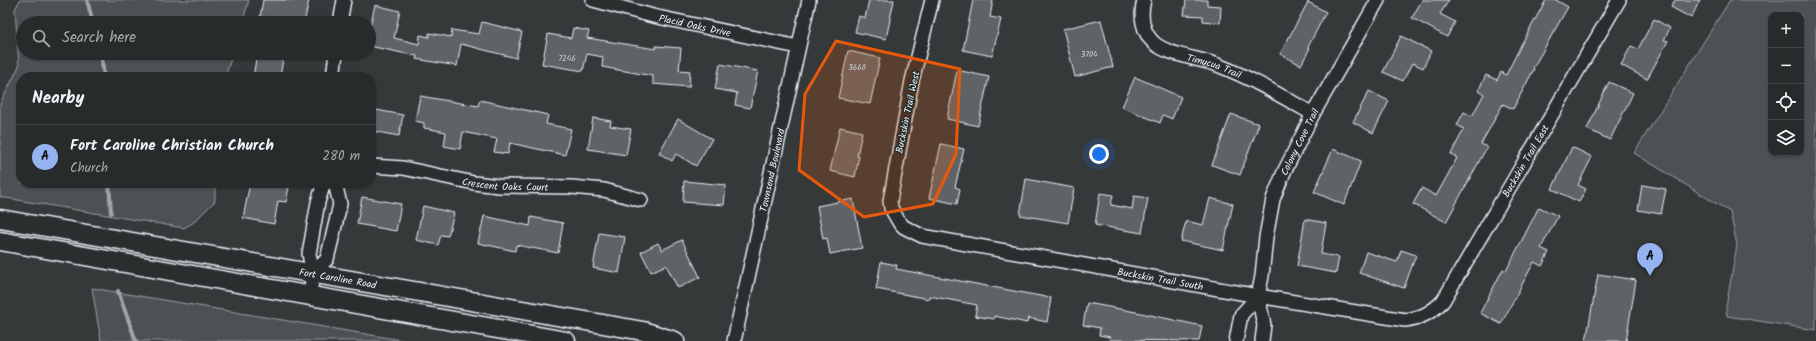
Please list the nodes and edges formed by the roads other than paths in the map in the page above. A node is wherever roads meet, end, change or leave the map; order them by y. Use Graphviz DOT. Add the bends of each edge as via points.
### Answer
graph roads {
  1 [pos="344,0"];
  2 [pos="593,0"];
  3 [pos="809,0"];
  4 [pos="932,0"];
  5 [pos="1144,0"];
  6 [pos="1378,0"];
  7 [pos="1619,0"];
  8 [pos="341,16"];
  9 [pos="798,47"];
  10 [pos="335,60"];
  11 [pos="334,72"];
  12 [pos="1313,114"];
  13 [pos="376,166"];
  14 [pos="322,188"];
  15 [pos="336,188"];
  16 [pos="641,200"];
  17 [pos="0,219"];
  18 [pos="899,222"];
  19 [pos="44,227"];
  20 [pos="0,241"];
  21 [pos="42,248"];
  22 [pos="313,273"];
  23 [pos="310,295"];
  24 [pos="1258,296"];
  25 [pos="1425,315"];
  26 [pos="566,341"];
  27 [pos="675,341"];
  28 [pos="734,341"];
  29 [pos="1236,341"];
  30 [pos="1262,341"];
  1 -- 8 [label="street"];
  2 -- 9 [label="street, Placid Oaks Drive" via="653,16"];
  3 -- 9 [label="street, Townsend Boulevard"];
  4 -- 18 [label="street, Buckskin Trail West" via="912,81 891,188 891,208"];
  5 -- 12 [label="street, Timucua Trail" via="1142,20 1145,32 1153,42 1162,48 1218,64 1245,76"];
  6 -- 12 [label="street, Colony Cove Trail"];
  7 -- 25 [label="street, Buckskin Trail East" via="1443,301"];
  9 -- 28 [label="street, Townsend Boulevard"];
  10 -- 11 [label="street"];
  12 -- 24 [label="street, Colony Cove Trail" via="1273,199"];
  13 -- 16 [label="street, Crescent Oaks Court" via="403,168 499,186 604,190"];
  14 -- 22 [label="street" via="309,254"];
  15 -- 22 [label="street" via="340,204 327,259"];
  17 -- 19 [label="street, Fort Caroline Road"];
  18 -- 24 [label="street, Buckskin Trail South" via="922,236"];
  19 -- 21 [label="street"];
  19 -- 22 [label="street, Fort Caroline Road"];
  20 -- 21 [label="street"];
  21 -- 23 [label="street"];
  22 -- 23 [label="street"];
  22 -- 27 [label="street, Fort Caroline Road" via="642,331"];
  23 -- 26 [label="street"];
  24 -- 25 [label="street, Buckskin Trail South" via="1405,320"];
  24 -- 29 [label="street" via="1241,315"];
  24 -- 30 [label="street, Colony Cove Trail" via="1264,324"];
}
